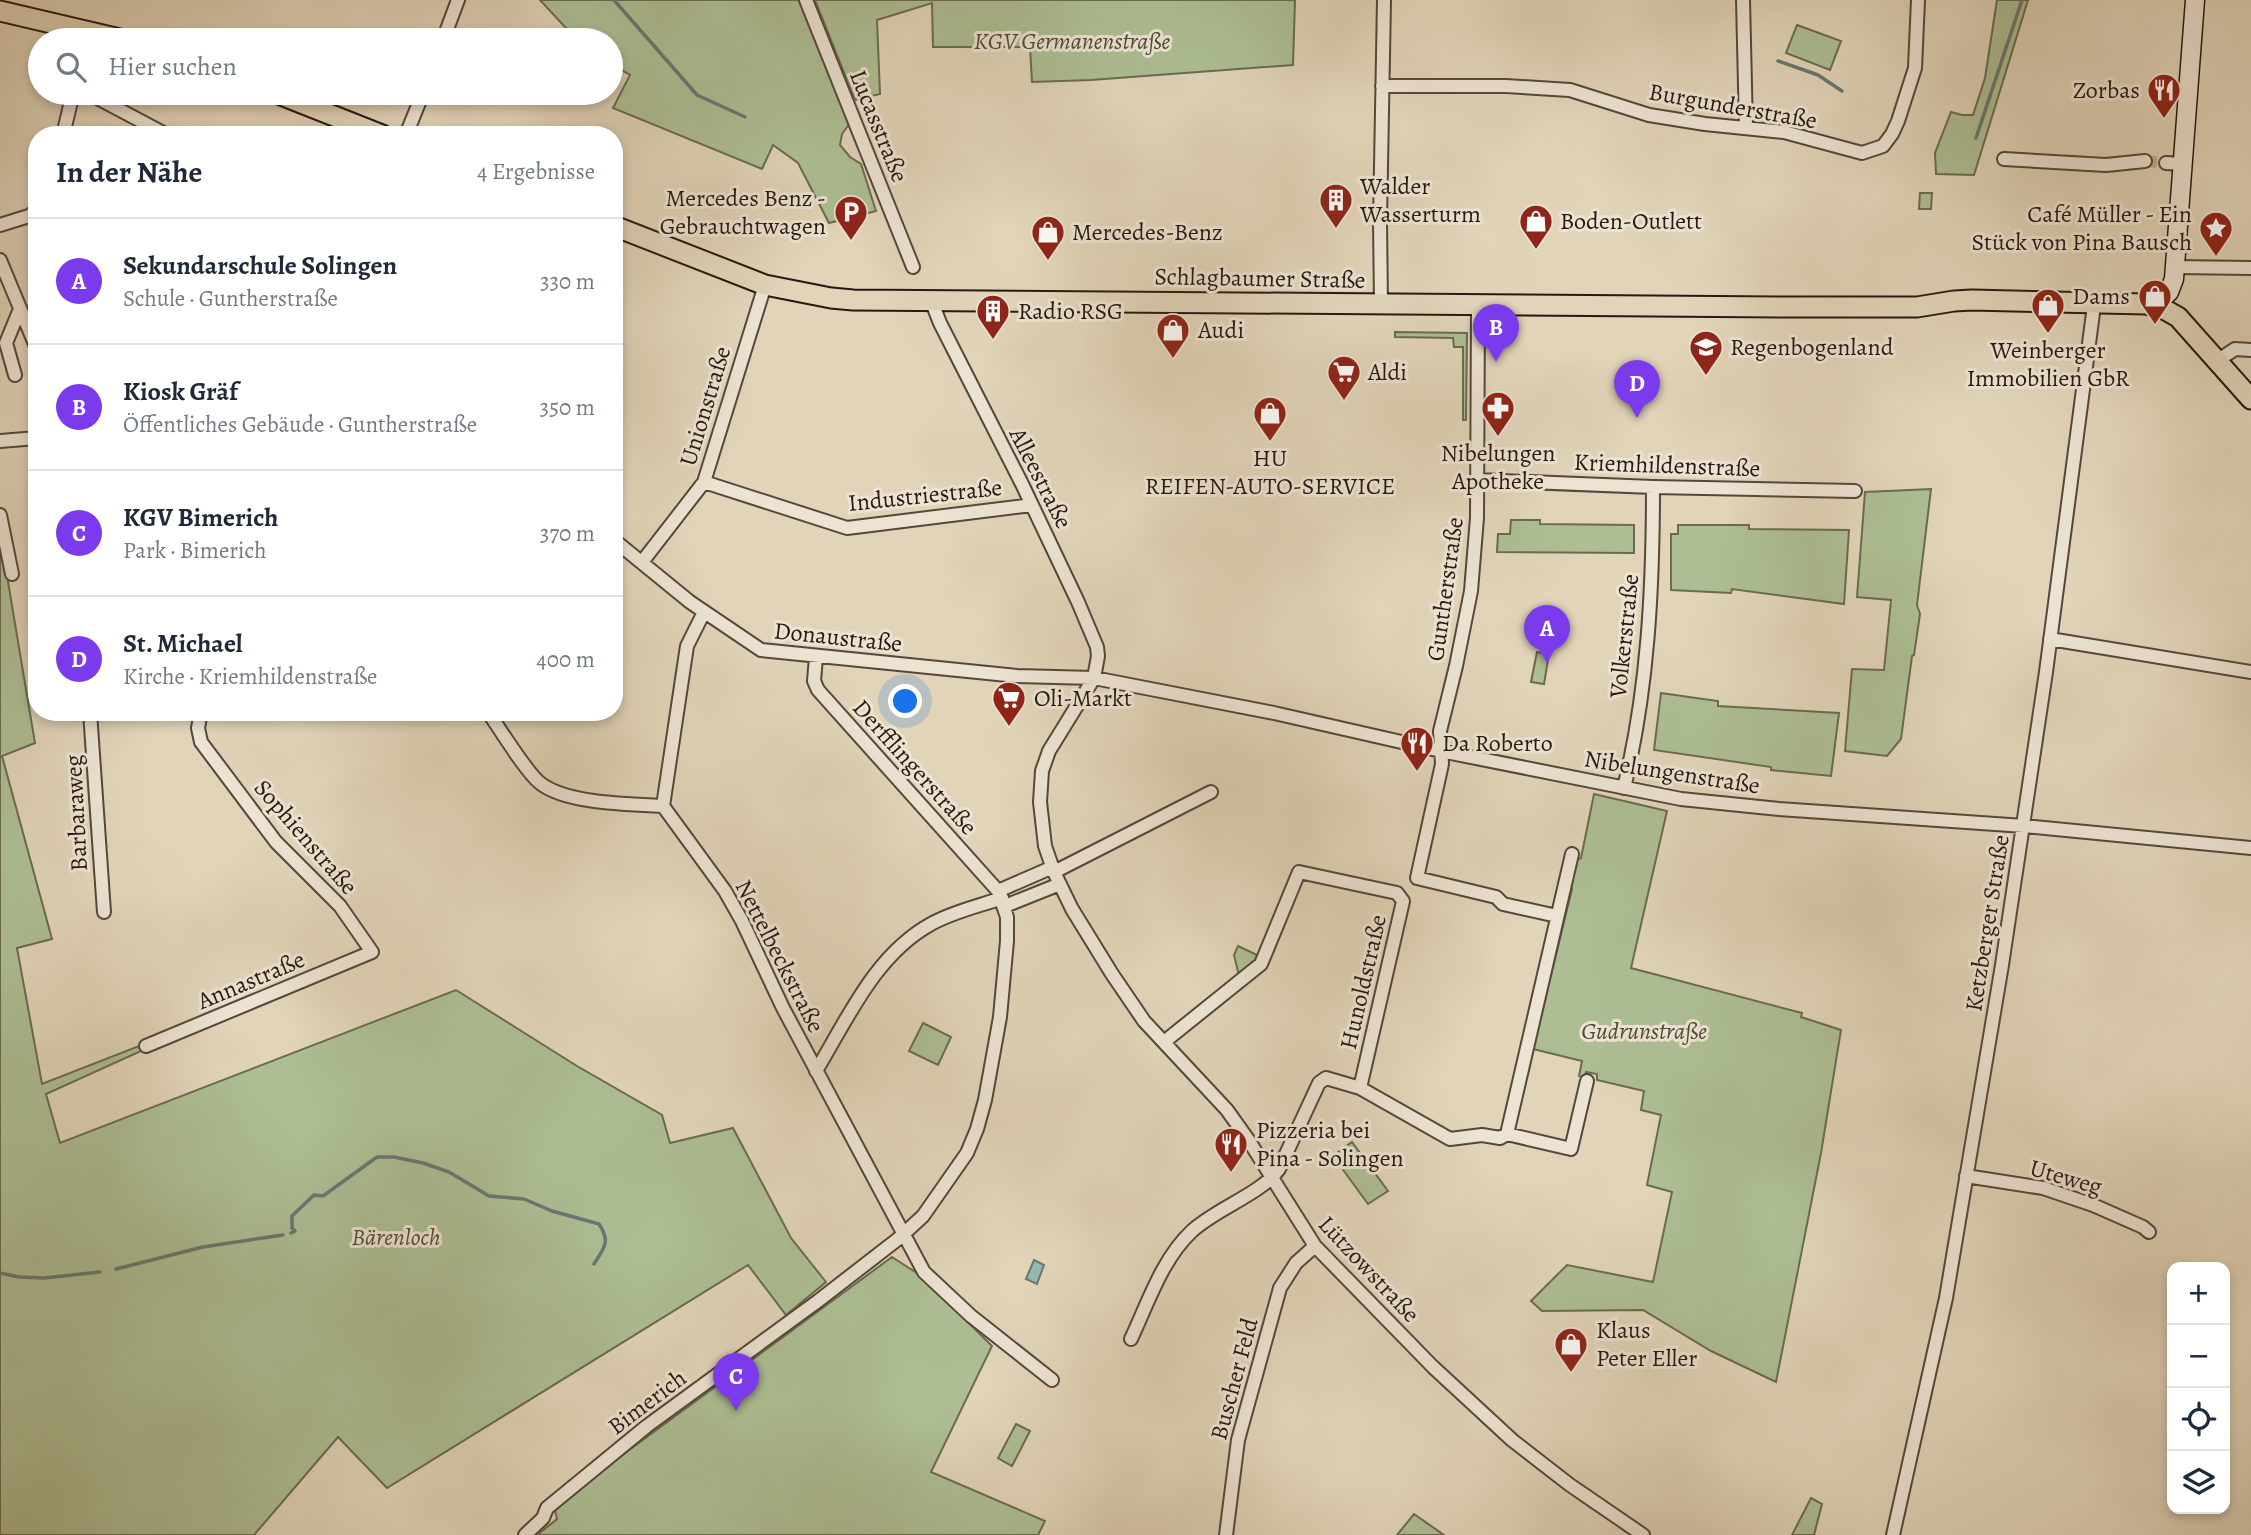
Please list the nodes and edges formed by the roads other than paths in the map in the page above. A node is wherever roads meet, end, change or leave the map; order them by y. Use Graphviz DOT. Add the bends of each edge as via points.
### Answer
graph roads {
  1 [pos="458,0"];
  2 [pos="806,0"];
  3 [pos="1384,0"];
  4 [pos="1743,0"];
  5 [pos="1919,0"];
  6 [pos="2195,0"];
  7 [pos="0,11"];
  8 [pos="58,28"];
  9 [pos="448,28"];
  10 [pos="1382,86"];
  11 [pos="70,105"];
  12 [pos="111,105"];
  13 [pos="306,105"];
  14 [pos="418,105"];
  15 [pos="65,126"];
  16 [pos="150,126"];
  17 [pos="359,126"];
  18 [pos="410,126"];
  19 [pos="1746,128"];
  20 [pos="2004,159"];
  21 [pos="2145,161"];
  22 [pos="28,216"];
  23 [pos="0,226"];
  24 [pos="623,230"];
  25 [pos="0,260"];
  26 [pos="913,267"];
  27 [pos="2251,268"];
  28 [pos="2175,273"];
  29 [pos="765,285"];
  30 [pos="931,300"];
  31 [pos="1381,304"];
  32 [pos="1478,306"];
  33 [pos="2154,306"];
  34 [pos="1917,307"];
  35 [pos="20,309"];
  36 [pos="2093,313"];
  37 [pos="2132,314"];
  38 [pos="2187,325"];
  39 [pos="28,328"];
  40 [pos="2251,350"];
  41 [pos="2217,361"];
  42 [pos="15,375"];
  43 [pos="2251,399"];
  44 [pos="28,439"];
  45 [pos="0,441"];
  46 [pos="1477,480"];
  47 [pos="704,482"];
  48 [pos="1653,487"];
  49 [pos="1855,491"];
  50 [pos="1032,505"];
  51 [pos="0,515"];
  52 [pos="623,547"];
  53 [pos="642,562"];
  54 [pos="12,574"];
  55 [pos="704,612"];
  56 [pos="2050,639"];
  57 [pos="816,657"];
  58 [pos="2251,672"];
  59 [pos="1094,678"];
  60 [pos="91,721"];
  61 [pos="200,721"];
  62 [pos="494,721"];
  63 [pos="1441,751"];
  64 [pos="1624,788"];
  65 [pos="1211,792"];
  66 [pos="663,806"];
  67 [pos="2024,826"];
  68 [pos="2251,848"];
  69 [pos="1572,854"];
  70 [pos="1056,874"];
  71 [pos="1001,898"];
  72 [pos="104,912"];
  73 [pos="1557,916"];
  74 [pos="372,952"];
  75 [pos="1164,1042"];
  76 [pos="146,1046"];
  77 [pos="816,1071"];
  78 [pos="1587,1081"];
  79 [pos="1360,1088"];
  80 [pos="1507,1133"];
  81 [pos="1966,1176"];
  82 [pos="1272,1179"];
  83 [pos="2149,1232"];
  84 [pos="903,1235"];
  85 [pos="1315,1246"];
  86 [pos="1131,1339"];
  87 [pos="1052,1381"];
  88 [pos="525,1535"];
  89 [pos="1226,1535"];
  90 [pos="1643,1535"];
  91 [pos="1893,1535"];
  1 -- 9 [label="street"];
  2 -- 26 [label="street, Lucasstraße"];
  3 -- 10 [label="street"];
  4 -- 19 [label="street"];
  5 -- 19 [label="street, Burgunderstraße" via="1915,68 1898,121 1882,146 1863,153 1784,132"];
  6 -- 28 [label="main road" via="2174,163"];
  7 -- 8 [label="main road"];
  10 -- 19 [label="street, Burgunderstraße" via="1543,87 1594,96 1649,115"];
  10 -- 31 [label="street"];
  11 -- 15 [label="street"];
  12 -- 16 [label="street"];
  13 -- 17 [label="main road"];
  14 -- 18 [label="street"];
  20 -- 21 [label="street" via="2106,165"];
  22 -- 23 [label="street"];
  24 -- 29 [label="main road, Schlagbaumer Straße"];
  25 -- 35 [label="street"];
  27 -- 28 [label="street"];
  28 -- 33 [label="main road" via="2169,292"];
  28 -- 38 [label="main road"];
  29 -- 30 [label="main road, Schlagbaumer Straße" via="831,298"];
  29 -- 47 [label="street, Unionstraße"];
  30 -- 31 [label="main road, Schlagbaumer Straße"];
  30 -- 50 [label="street, Alleestraße"];
  31 -- 32 [label="main road, Schlagbaumer Straße"];
  32 -- 34 [label="main road, Schlagbaumer Straße"];
  32 -- 46 [label="street, Guntherstraße"];
  33 -- 34 [label="main road, Schlagbaumer Straße" via="1965,300"];
  33 -- 37 [label="main road, Schlagbaumer Straße"];
  33 -- 38 [label="main road, Schlagbaumer Straße"];
  34 -- 36 [label="main road, Schlagbaumer Straße" via="1935,312"];
  35 -- 39 [label="street"];
  35 -- 42 [label="street" via="6,343"];
  36 -- 37 [label="main road, Schlagbaumer Straße"];
  36 -- 56 [label="street, Ketzberger Straße"];
  37 -- 38 [label="main road, Schlagbaumer Straße"];
  38 -- 41 [label="main road"];
  40 -- 41 [label="street" via="2235,349"];
  41 -- 43 [label="main road"];
  44 -- 45 [label="street"];
  46 -- 48 [label="street, Kriemhildenstraße"];
  46 -- 63 [label="street, Guntherstraße" via="1471,592 1440,731"];
  47 -- 50 [label="street, Industriestraße" via="846,528"];
  47 -- 53 [label="street, Unionstraße"];
  48 -- 49 [label="street, Kriemhildenstraße"];
  48 -- 64 [label="street, Volkerstraße" via="1651,617"];
  50 -- 59 [label="street, Alleestraße" via="1094,636 1098,656"];
  51 -- 54 [label="street"];
  52 -- 53 [label="street, Donaustraße"];
  53 -- 55 [label="street, Donaustraße"];
  55 -- 57 [label="street, Donaustraße" via="761,650"];
  55 -- 66 [label="street" via="687,646"];
  56 -- 58 [label="street"];
  56 -- 67 [label="street, Ketzberger Straße"];
  57 -- 59 [label="street, Donaustraße" via="1017,676"];
  57 -- 71 [label="street, Derfflingerstraße" via="818,690"];
  59 -- 63 [label="street, Nibelungenstraße"];
  59 -- 70 [label="street, Lützowstraße" via="1057,735 1042,771 1042,825"];
  60 -- 72 [label="street, Barbaraweg"];
  61 -- 74 [label="street, Sophienstraße" via="201,742 276,842 340,906"];
  62 -- 66 [label="street" via="538,782 553,792"];
  63 -- 64 [label="street, Nibelungenstraße"];
  63 -- 73 [label="street" via="1417,878"];
  64 -- 67 [label="street, Nibelungenstraße" via="1779,809"];
  65 -- 70 [label="street"];
  66 -- 77 [label="street, Nettelbeckstraße" via="725,891"];
  67 -- 68 [label="street, Nibelungenstraße"];
  67 -- 81 [label="street, Ketzberger Straße"];
  69 -- 73 [label="street"];
  70 -- 71 [label="street"];
  70 -- 71 [label="street"];
  70 -- 75 [label="street, Lützowstraße" via="1112,974"];
  71 -- 77 [label="street" via="933,922 900,946 867,984"];
  71 -- 84 [label="street, Bimerich" via="1007,941 1000,1017 977,1129 961,1162 923,1216"];
  73 -- 80 [label="street"];
  74 -- 76 [label="street, Annastraße"];
  75 -- 79 [label="street, Hunoldstraße" via="1261,964 1299,872 1397,893 1403,901"];
  75 -- 82 [label="street, Lützowstraße" via="1227,1110"];
  77 -- 84 [label="street, Nettelbeckstraße"];
  78 -- 80 [label="street" via="1571,1149"];
  79 -- 80 [label="street" via="1450,1139 1500,1138"];
  79 -- 82 [label="street, Hunoldstraße" via="1326,1079 1320,1083"];
  81 -- 83 [label="street, Uteweg" via="2043,1188"];
  81 -- 91 [label="street, Ketzberger Straße" via="1943,1311"];
  82 -- 85 [label="street, Lützowstraße"];
  82 -- 86 [label="street" via="1191,1231 1175,1250"];
  84 -- 87 [label="street, Nettelbeckstraße" via="924,1272"];
  84 -- 88 [label="street, Bimerich" via="648,1426 547,1508"];
  85 -- 89 [label="street, Buscher Feld" via="1296,1262 1280,1287 1238,1440"];
  85 -- 90 [label="street, Lützowstraße" via="1511,1440"];
}
